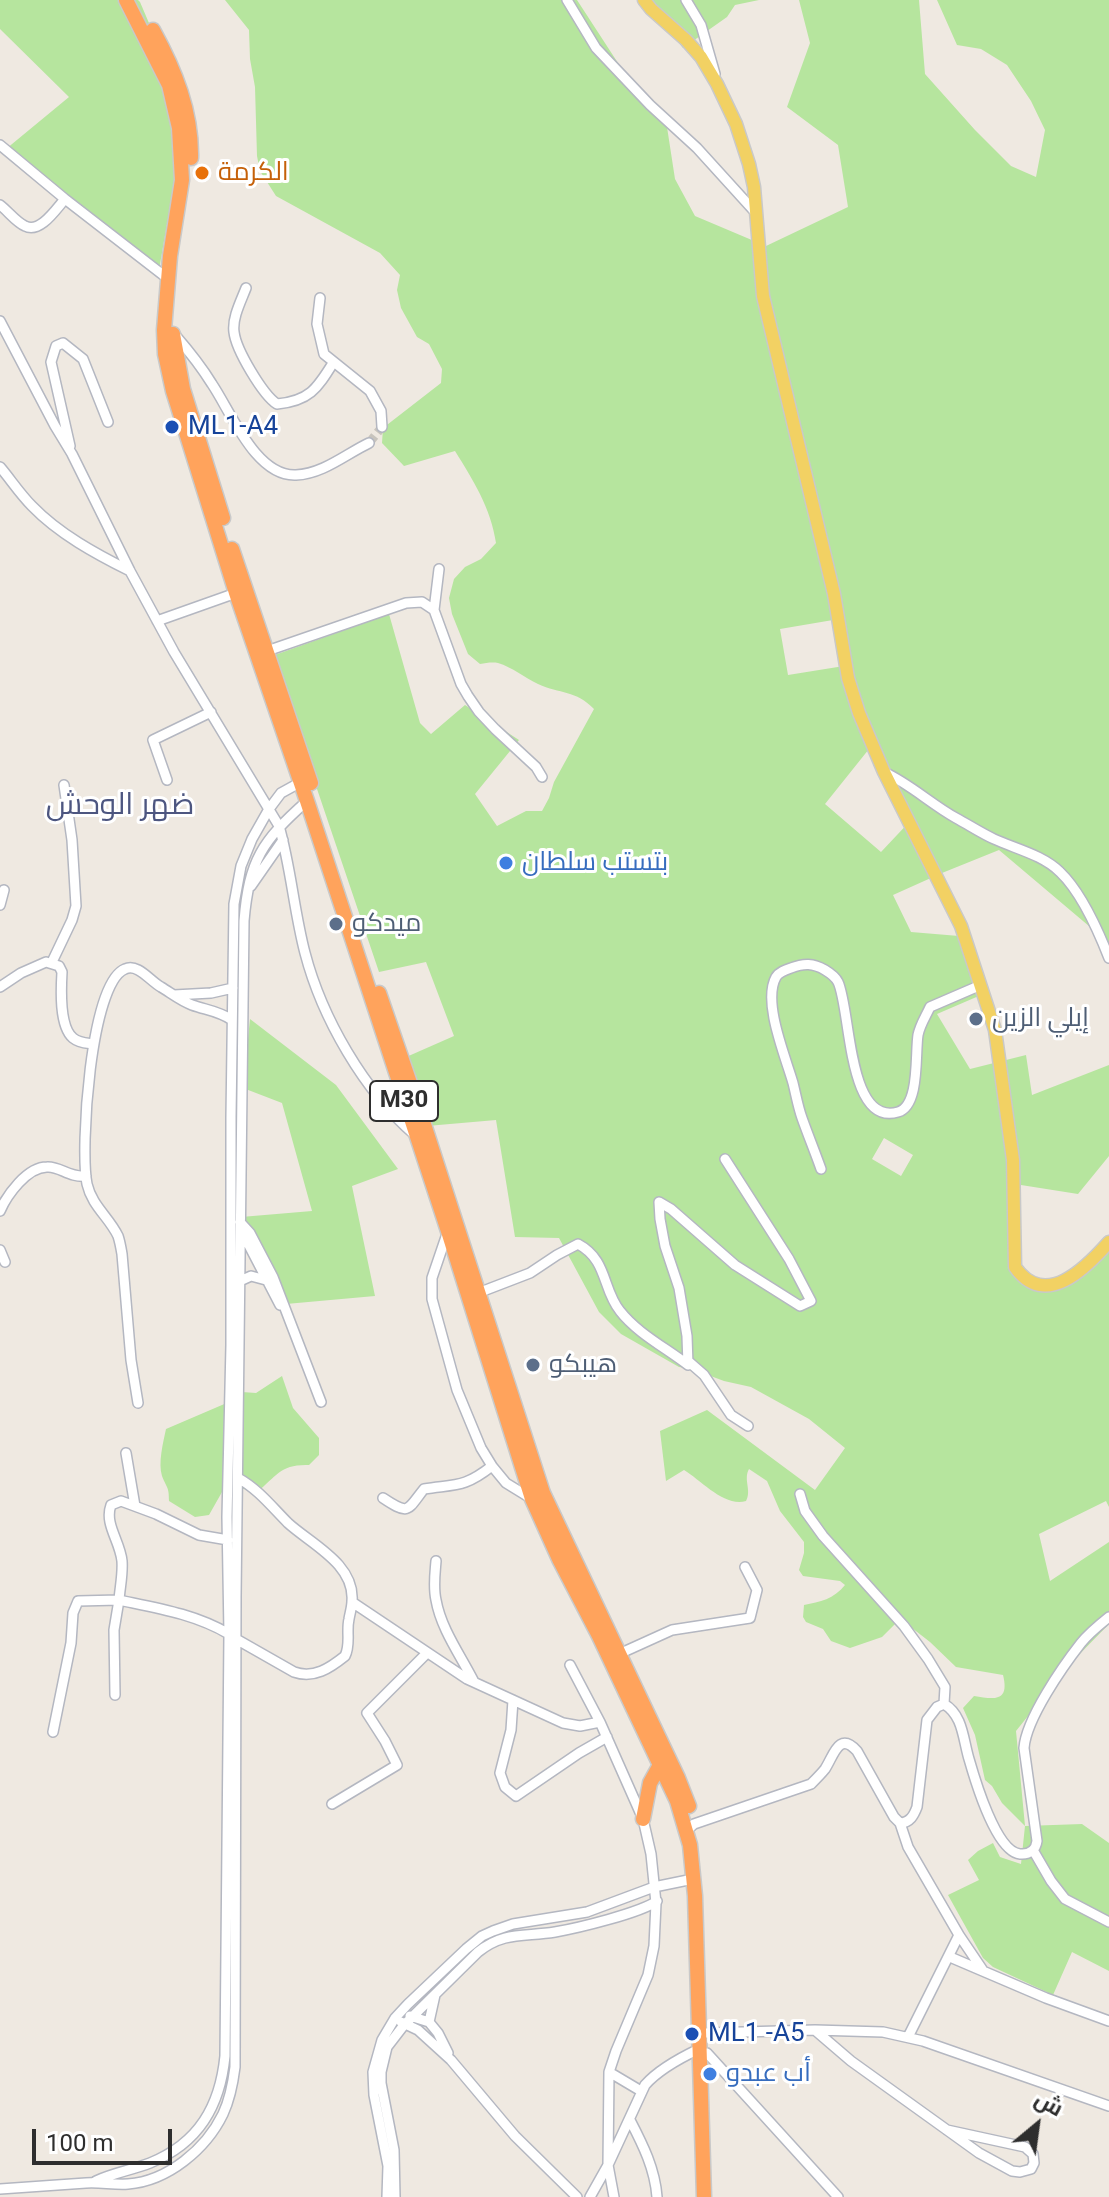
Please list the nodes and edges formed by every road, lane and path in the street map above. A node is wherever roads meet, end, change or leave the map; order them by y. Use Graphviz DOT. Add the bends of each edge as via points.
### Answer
graph roads {
  1 [pos="126,0"];
  2 [pos="136,0"];
  3 [pos="567,0"];
  4 [pos="644,0"];
  5 [pos="686,0"];
  6 [pos="717,84"];
  7 [pos="0,145"];
  8 [pos="65,199"];
  9 [pos="0,205"];
  10 [pos="756,213"];
  11 [pos="167,278"];
  12 [pos="246,288"];
  13 [pos="320,298"];
  14 [pos="0,321"];
  15 [pos="172,332"];
  16 [pos="333,363"];
  17 [pos="108,422"];
  18 [pos="382,427"];
  19 [pos="369,443"];
  20 [pos="72,454"];
  21 [pos="0,467"];
  22 [pos="439,569"];
  23 [pos="130,571"];
  24 [pos="236,593"];
  25 [pos="434,610"];
  26 [pos="157,621"];
  27 [pos="267,651"];
  28 [pos="211,712"];
  29 [pos="884,772"];
  30 [pos="542,777"];
  31 [pos="167,780"];
  32 [pos="301,782"];
  33 [pos="64,785"];
  34 [pos="307,801"];
  35 [pos="269,809"];
  36 [pos="279,826"];
  37 [pos="283,840"];
  38 [pos="4,890"];
  39 [pos="247,892"];
  40 [pos="0,905"];
  41 [pos="1109,958"];
  42 [pos="52,962"];
  43 [pos="981,985"];
  44 [pos="0,987"];
  45 [pos="233,988"];
  46 [pos="174,995"];
  47 [pos="232,1020"];
  48 [pos="93,1044"];
  49 [pos="415,1135"];
  50 [pos="725,1159"];
  51 [pos="821,1169"];
  52 [pos="86,1176"];
  53 [pos="0,1211"];
  54 [pos="236,1222"];
  55 [pos="448,1231"];
  56 [pos="1109,1242"];
  57 [pos="0,1250"];
  58 [pos="5,1262"];
  59 [pos="266,1280"];
  60 [pos="240,1281"];
  61 [pos="478,1293"];
  62 [pos="286,1314"];
  63 [pos="492,1353"];
  64 [pos="688,1361"];
  65 [pos="321,1402"];
  66 [pos="138,1403"];
  67 [pos="748,1426"];
  68 [pos="126,1453"];
  69 [pos="492,1466"];
  70 [pos="238,1478"];
  71 [pos="800,1494"];
  72 [pos="383,1498"];
  73 [pos="532,1499"];
  74 [pos="135,1506"];
  75 [pos="232,1517"];
  76 [pos="228,1540"];
  77 [pos="436,1561"];
  78 [pos="745,1567"];
  79 [pos="119,1600"];
  80 [pos="352,1602"];
  81 [pos="1109,1617"];
  82 [pos="602,1631"];
  83 [pos="233,1636"];
  84 [pos="427,1653"];
  85 [pos="619,1654"];
  86 [pos="570,1665"];
  87 [pos="474,1682"];
  88 [pos="115,1695"];
  89 [pos="513,1700"];
  90 [pos="944,1704"];
  91 [pos="600,1722"];
  92 [pos="53,1732"];
  93 [pos="607,1737"];
  94 [pos="660,1765"];
  95 [pos="332,1804"];
  96 [pos="643,1819"];
  97 [pos="900,1823"];
  98 [pos="690,1827"];
  99 [pos="1033,1850"];
  100 [pos="693,1879"];
  101 [pos="665,1884"];
  102 [pos="654,1887"];
  103 [pos="656,1903"];
  104 [pos="1109,1922"];
  105 [pos="959,1935"];
  106 [pos="230,1949"];
  107 [pos="950,1957"];
  108 [pos="983,1970"];
  109 [pos="435,1994"];
  110 [pos="403,2009"];
  111 [pos="412,2017"];
  112 [pos="400,2021"];
  113 [pos="1109,2021"];
  114 [pos="429,2022"];
  115 [pos="815,2030"];
  116 [pos="706,2033"];
  117 [pos="908,2037"];
  118 [pos="703,2051"];
  119 [pos="451,2060"];
  120 [pos="609,2072"];
  121 [pos="641,2091"];
  122 [pos="1109,2106"];
  123 [pos="630,2120"];
  124 [pos="947,2130"];
  125 [pos="608,2165"];
  126 [pos="91,2183"];
  127 [pos="0,2189"];
  128 [pos="387,2197"];
  129 [pos="395,2197"];
  130 [pos="577,2197"];
  131 [pos="590,2197"];
  132 [pos="614,2197"];
  133 [pos="657,2197"];
  134 [pos="704,2197"];
  135 [pos="711,2197"];
  136 [pos="838,2197"];
  1 -- 11 [label="highway, M30" via="169,85 179,128 182,180"];
  2 -- 15 [label="highway, M30" via="173,70 188,116 192,155"];
  3 -- 10 [label="street" via="604,56"];
  4 -- 6 [label="main road" via="701,57"];
  5 -- 6 [label="street" via="701,25"];
  6 -- 10 [label="main road" via="749,164"];
  7 -- 8 [label="street"];
  8 -- 9 [label="street" via="32,228"];
  8 -- 11 [label="street"];
  10 -- 29 [label="main road" via="763,296 834,594 848,678"];
  11 -- 24 [label="highway, M30" via="165,354 173,391"];
  12 -- 16 [label="street" via="234,332 270,399 277,404 303,399"];
  13 -- 16 [label="street" via="320,340"];
  14 -- 20 [label="street"];
  15 -- 19 [label="street" via="211,381 244,438 282,473 307,474"];
  15 -- 27 [label="highway, M30" via="183,389"];
  16 -- 18 [label="street" via="370,391 381,411"];
  17 -- 20 [label="street" via="83,359 63,343 56,346 51,362"];
  20 -- 23 [label="street"];
  21 -- 23 [label="street" via="52,523"];
  22 -- 25 [label="street"];
  23 -- 26 [label="street"];
  24 -- 26 [label="street"];
  24 -- 32 [label="highway, M30"];
  25 -- 27 [label="street" via="422,602 406,603"];
  25 -- 30 [label="street" via="468,696"];
  26 -- 28 [label="street"];
  27 -- 61 [label="highway, M30"];
  28 -- 31 [label="street" via="153,740"];
  28 -- 35 [label="street"];
  29 -- 41 [label="street" via="952,816 1060,872"];
  29 -- 43 [label="main road" via="961,926"];
  32 -- 34 [label="highway, M30"];
  32 -- 35 [label="street" via="281,793"];
  33 -- 42 [label="street" via="76,906"];
  34 -- 36 [label="street"];
  34 -- 49 [label="highway, M30"];
  35 -- 36 [label="street"];
  35 -- 45 [label="street" via="235,887"];
  36 -- 37 [label="street"];
  36 -- 39 [label="street" via="253,866"];
  37 -- 39 [label="street"];
  37 -- 49 [label="street" via="305,952 327,1013 379,1098"];
  38 -- 40 [label="street"];
  39 -- 54 [label="street"];
  42 -- 44 [label="street"];
  42 -- 48 [label="street" via="62,972 65,1023 71,1036"];
  43 -- 51 [label="street" via="930,1007 919,1032 912,1097 894,1114 880,1112 865,1097 838,981 812,963 781,971 775,978 772,1006 779,1042"];
  43 -- 56 [label="main road" via="995,1030 1011,1142 1015,1267 1028,1281 1052,1286 1086,1267"];
  45 -- 46 [label="street"];
  45 -- 47 [label="street"];
  46 -- 47 [label="street"];
  46 -- 48 [label="street" via="133,967 125,968 107,990"];
  47 -- 54 [label="street"];
  48 -- 52 [label="street"];
  49 -- 55 [label="highway, M30"];
  50 -- 64 [label="street" via="811,1301 800,1306 761,1283 659,1202 665,1246 679,1288"];
  52 -- 53 [label="street" via="47,1167 34,1172"];
  52 -- 66 [label="street" via="122,1254"];
  54 -- 59 [label="street"];
  54 -- 60 [label="street"];
  54 -- 62 [label="street" via="250,1233"];
  54 -- 75 [label="street"];
  55 -- 63 [label="highway, M30"];
  55 -- 69 [label="street" via="432,1278 432,1299 457,1390"];
  57 -- 58 [label="street"];
  59 -- 60 [label="street" via="251,1276"];
  59 -- 62 [label="street"];
  60 -- 70 [label="street"];
  61 -- 63 [label="highway, M30"];
  61 -- 64 [label="street" via="530,1273 578,1244 590,1251 618,1309"];
  62 -- 65 [label="street"];
  63 -- 73 [label="highway, M30"];
  63 -- 82 [label="highway, M30" via="543,1493"];
  64 -- 67 [label="street" via="731,1415"];
  68 -- 74 [label="street"];
  69 -- 72 [label="street" via="462,1485 424,1489 407,1509"];
  69 -- 73 [label="street" via="506,1483"];
  70 -- 75 [label="street"];
  70 -- 80 [label="street" via="338,1564"];
  71 -- 90 [label="street" via="823,1536 928,1659 945,1687"];
  73 -- 82 [label="highway, M30" via="559,1559"];
  74 -- 76 [label="street" via="199,1535"];
  74 -- 79 [label="street" via="116,1502 108,1515 122,1563"];
  75 -- 76 [label="street"];
  75 -- 83 [label="street"];
  76 -- 83 [label="street"];
  77 -- 87 [label="street" via="438,1609"];
  78 -- 85 [label="street" via="757,1590 750,1618 672,1630"];
  79 -- 83 [label="street" via="177,1611"];
  79 -- 88 [label="street"];
  79 -- 92 [label="street" via="78,1601"];
  80 -- 83 [label="street" via="345,1656 315,1674 294,1672"];
  80 -- 84 [label="street"];
  81 -- 99 [label="street" via="1082,1642 1026,1734 1037,1841"];
  82 -- 85 [label="highway, M30"];
  82 -- 94 [label="highway, M30"];
  83 -- 106 [label="street"];
  84 -- 87 [label="street"];
  84 -- 95 [label="street" via="367,1713 397,1765"];
  85 -- 98 [label="highway, M30" via="678,1778"];
  86 -- 91 [label="street"];
  87 -- 89 [label="street"];
  89 -- 91 [label="street" via="563,1723"];
  89 -- 93 [label="street" via="500,1773 516,1796"];
  90 -- 97 [label="street" via="927,1720 914,1815"];
  90 -- 99 [label="street" via="960,1722 1000,1840 1017,1854"];
  91 -- 93 [label="street"];
  93 -- 96 [label="street"];
  94 -- 96 [label="highway" via="650,1783"];
  94 -- 98 [label="highway, M30"];
  96 -- 102 [label="street"];
  97 -- 98 [label="street" via="857,1751 843,1744 811,1784"];
  97 -- 105 [label="street" via="908,1847"];
  98 -- 100 [label="highway, M30"];
  98 -- 116 [label="highway, M30" via="699,1850"];
  99 -- 104 [label="street" via="1065,1899"];
  100 -- 101 [label="street"];
  100 -- 118 [label="highway, M30"];
  101 -- 102 [label="street"];
  101 -- 103 [label="street"];
  102 -- 103 [label="street"];
  102 -- 110 [label="street" via="587,1912 513,1924 482,1936"];
  103 -- 109 [label="street" via="555,1932 498,1939"];
  103 -- 120 [label="street" via="650,1968"];
  105 -- 107 [label="street"];
  105 -- 108 [label="street"];
  106 -- 126 [label="street" via="222,2079 204,2122 169,2154"];
  106 -- 126 [label="street" via="235,2067 223,2114 193,2154 173,2169 130,2184"];
  107 -- 108 [label="street"];
  107 -- 117 [label="street"];
  108 -- 113 [label="street"];
  109 -- 111 [label="street"];
  109 -- 114 [label="street"];
  110 -- 111 [label="street"];
  110 -- 112 [label="street"];
  111 -- 112 [label="street"];
  111 -- 114 [label="street"];
  112 -- 119 [label="street"];
  112 -- 128 [label="street" via="380,2044 373,2072 388,2166"];
  112 -- 129 [label="street" via="381,2072 394,2150"];
  114 -- 119 [label="street"];
  115 -- 116 [label="street"];
  115 -- 117 [label="street"];
  115 -- 124 [label="street"];
  116 -- 118 [label="highway, M30"];
  117 -- 122 [label="street"];
  118 -- 121 [label="street" via="654,2075"];
  118 -- 134 [label="highway, M30"];
  118 -- 135 [label="highway, M30"];
  118 -- 136 [label="street"];
  119 -- 130 [label="street" via="515,2136"];
  120 -- 121 [label="street"];
  120 -- 125 [label="street"];
  121 -- 123 [label="street"];
  123 -- 125 [label="street"];
  123 -- 133 [label="street" via="645,2149"];
  124 -- 124 [label="street" via="1012,2171 1026,2171 1034,2163 1025,2147"];
  125 -- 131 [label="street"];
  125 -- 132 [label="street"];
  126 -- 127 [label="street"];
}
